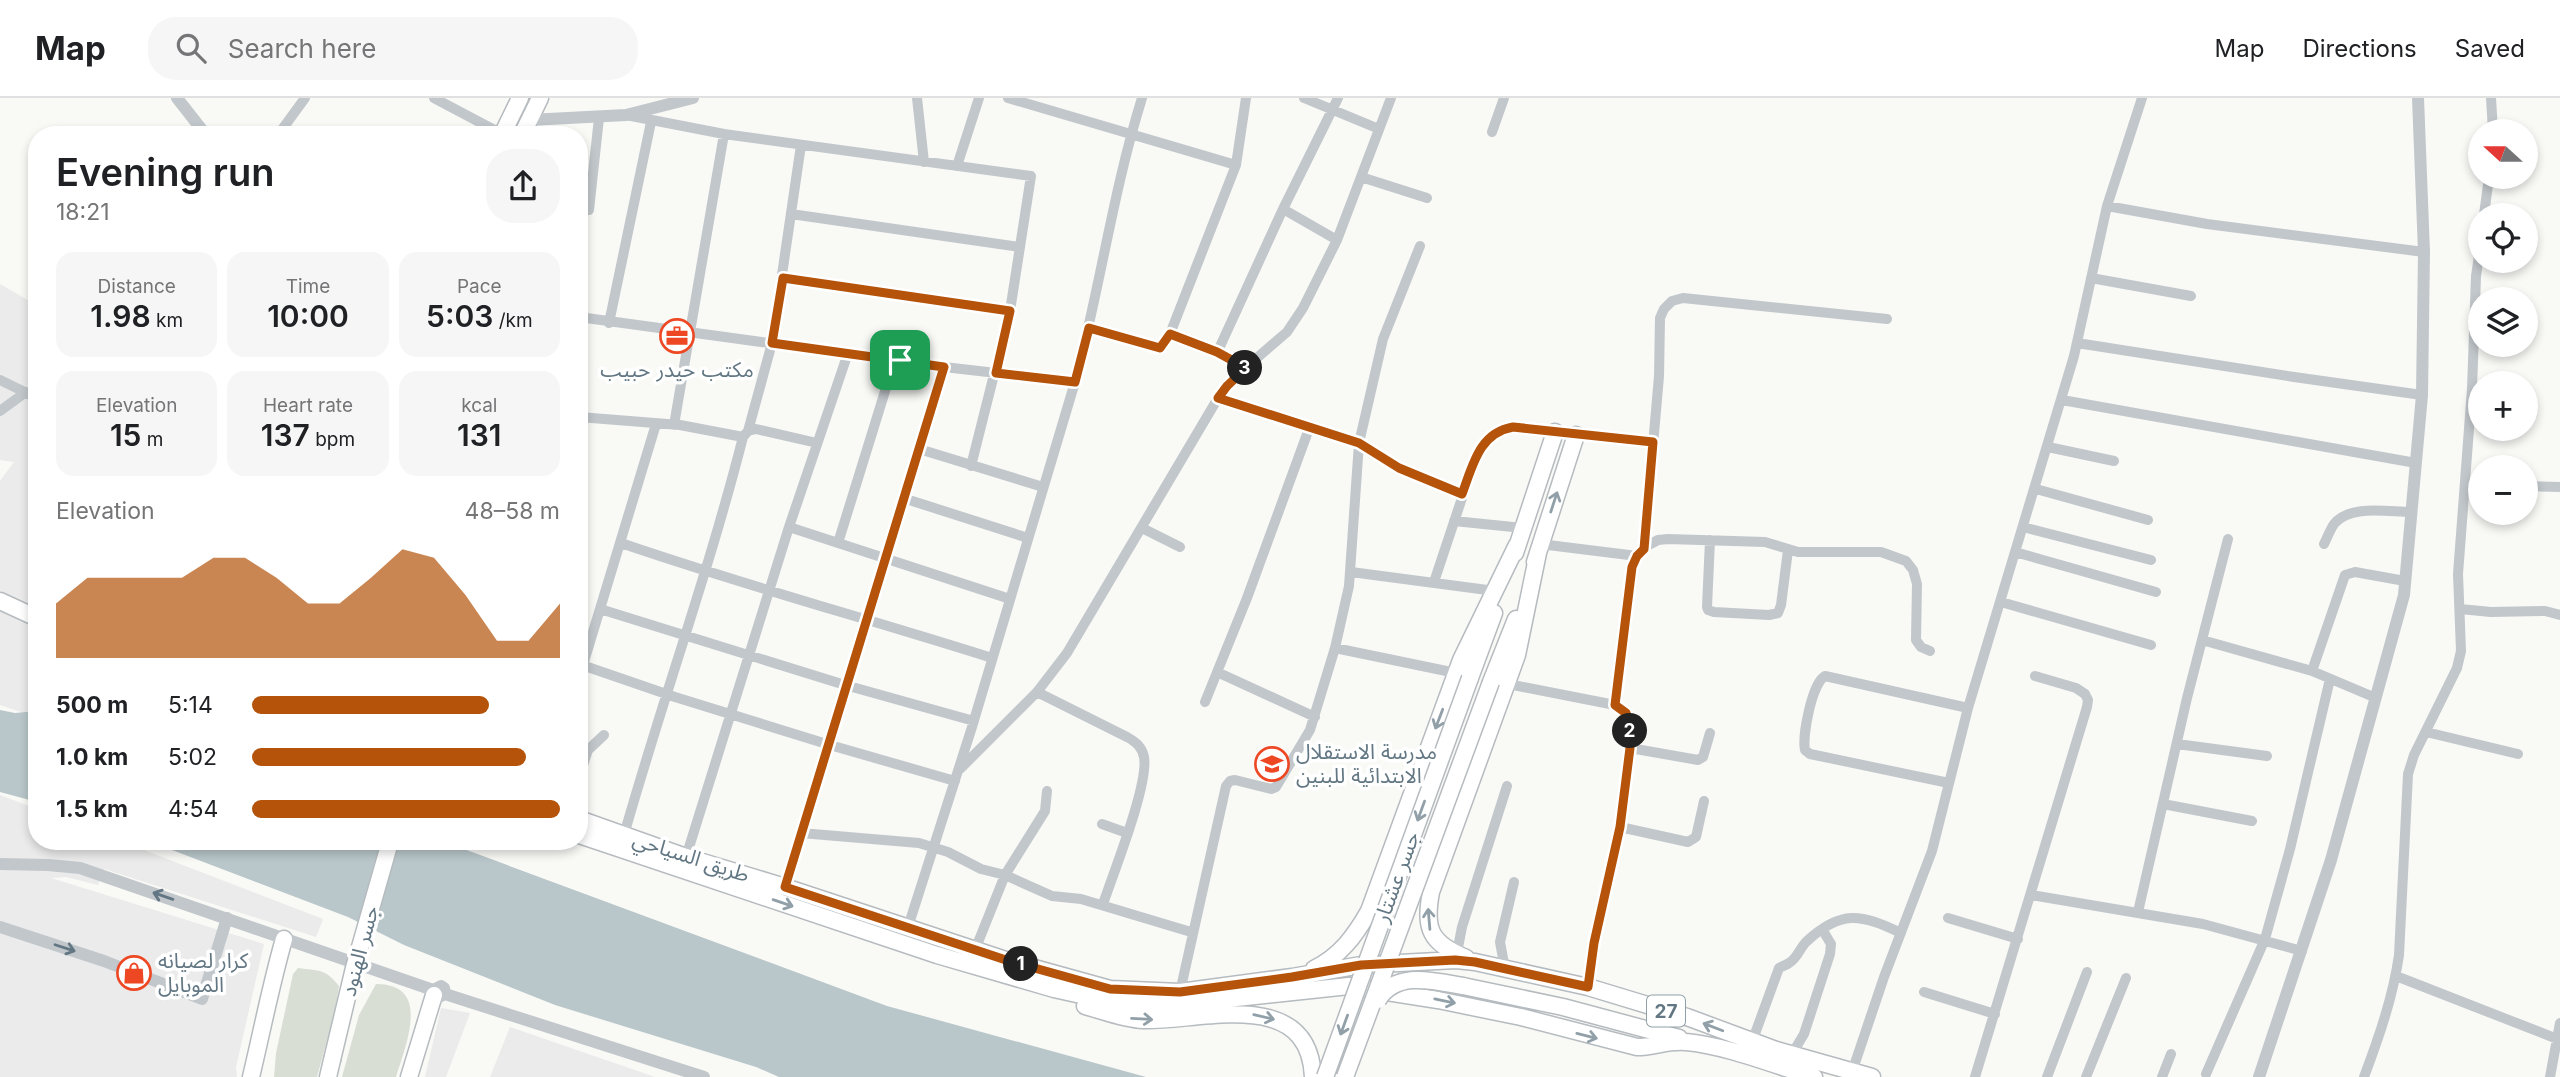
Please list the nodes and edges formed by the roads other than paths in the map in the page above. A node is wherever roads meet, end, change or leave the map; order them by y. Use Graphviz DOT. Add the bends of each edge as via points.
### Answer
graph roads {
  1 [pos="177,98"];
  2 [pos="304,98"];
  3 [pos="434,98"];
  4 [pos="520,98"];
  5 [pos="540,98"];
  6 [pos="693,98"];
  7 [pos="917,98"];
  8 [pos="979,98"];
  9 [pos="1008,98"];
  10 [pos="1142,98"];
  11 [pos="1246,98"];
  12 [pos="1304,98"];
  13 [pos="1338,98"];
  14 [pos="1391,98"];
  15 [pos="1504,98"];
  16 [pos="2142,98"];
  17 [pos="2418,98"];
  18 [pos="2491,98"];
  19 [pos="659,102"];
  20 [pos="1332,111"];
  21 [pos="626,115"];
  22 [pos="599,118"];
  23 [pos="2492,119"];
  24 [pos="651,122"];
  25 [pos="199,126"];
  26 [pos="284,126"];
  27 [pos="487,126"];
  28 [pos="506,126"];
  29 [pos="526,126"];
  30 [pos="533,126"];
  31 [pos="1379,129"];
  32 [pos="1492,132"];
  33 [pos="1131,133"];
  34 [pos="724,134"];
  35 [pos="801,145"];
  36 [pos="924,162"];
  37 [pos="1236,165"];
  38 [pos="957,166"];
  39 [pos="1360,177"];
  40 [pos="1427,198"];
  41 [pos="2107,206"];
  42 [pos="1283,209"];
  43 [pos="589,210"];
  44 [pos="791,214"];
  45 [pos="1337,240"];
  46 [pos="1420,246"];
  47 [pos="1020,247"];
  48 [pos="2424,252"];
  49 [pos="2476,273"];
  50 [pos="783,278"];
  51 [pos="2091,278"];
  52 [pos="2191,296"];
  53 [pos="1010,311"];
  54 [pos="588,319"];
  55 [pos="1887,319"];
  56 [pos="610,323"];
  57 [pos="1089,328"];
  58 [pos="691,333"];
  59 [pos="1170,334"];
  60 [pos="772,343"];
  61 [pos="2077,343"];
  62 [pos="1217,352"];
  63 [pos="848,353"];
  64 [pos="895,359"];
  65 [pos="944,367"];
  66 [pos="1246,368"];
  67 [pos="996,373"];
  68 [pos="0,380"];
  69 [pos="1075,382"];
  70 [pos="28,394"];
  71 [pos="2422,395"];
  72 [pos="28,397"];
  73 [pos="1218,398"];
  74 [pos="2062,400"];
  75 [pos="0,411"];
  76 [pos="588,418"];
  77 [pos="656,424"];
  78 [pos="674,425"];
  79 [pos="1310,426"];
  80 [pos="1555,432"];
  81 [pos="745,434"];
  82 [pos="1576,435"];
  83 [pos="1653,442"];
  84 [pos="817,443"];
  85 [pos="1359,443"];
  86 [pos="2048,447"];
  87 [pos="919,449"];
  88 [pos="2115,461"];
  89 [pos="2416,463"];
  90 [pos="971,466"];
  91 [pos="2466,486"];
  92 [pos="2538,486"];
  93 [pos="1043,487"];
  94 [pos="2560,487"];
  95 [pos="2036,489"];
  96 [pos="1462,494"];
  97 [pos="903,498"];
  98 [pos="2411,512"];
  99 [pos="2148,520"];
  100 [pos="1454,521"];
  101 [pos="789,527"];
  102 [pos="2023,527"];
  103 [pos="1142,528"];
  104 [pos="1523,528"];
  105 [pos="1028,538"];
  106 [pos="2228,539"];
  107 [pos="1710,540"];
  108 [pos="621,543"];
  109 [pos="838,543"];
  110 [pos="2324,544"];
  111 [pos="1517,545"];
  112 [pos="1180,547"];
  113 [pos="1539,549"];
  114 [pos="1788,550"];
  115 [pos="1640,552"];
  116 [pos="2015,552"];
  117 [pos="884,559"];
  118 [pos="2151,560"];
  119 [pos="704,572"];
  120 [pos="1351,572"];
  121 [pos="2405,581"];
  122 [pos="1434,582"];
  123 [pos="770,589"];
  124 [pos="1496,592"];
  125 [pos="2156,592"];
  126 [pos="0,593"];
  127 [pos="1010,599"];
  128 [pos="0,601"];
  129 [pos="2001,602"];
  130 [pos="28,604"];
  131 [pos="600,609"];
  132 [pos="2460,609"];
  133 [pos="28,614"];
  134 [pos="2560,615"];
  135 [pos="866,618"];
  136 [pos="685,637"];
  137 [pos="2202,640"];
  138 [pos="588,644"];
  139 [pos="2151,645"];
  140 [pos="1335,648"];
  141 [pos="1930,651"];
  142 [pos="749,656"];
  143 [pos="992,658"];
  144 [pos="588,666"];
  145 [pos="2312,671"];
  146 [pos="1217,672"];
  147 [pos="1463,675"];
  148 [pos="2035,676"];
  149 [pos="2330,679"];
  150 [pos="1499,683"];
  151 [pos="845,685"];
  152 [pos="1037,692"];
  153 [pos="666,694"];
  154 [pos="2376,698"];
  155 [pos="1205,702"];
  156 [pos="1615,705"];
  157 [pos="1968,708"];
  158 [pos="732,714"];
  159 [pos="1315,717"];
  160 [pos="974,721"];
  161 [pos="2426,732"];
  162 [pos="1710,733"];
  163 [pos="604,735"];
  164 [pos="2177,744"];
  165 [pos="830,746"];
  166 [pos="1630,748"];
  167 [pos="588,750"];
  168 [pos="2518,754"];
  169 [pos="2267,756"];
  170 [pos="956,776"];
  171 [pos="1949,783"];
  172 [pos="1507,786"];
  173 [pos="1047,791"];
  174 [pos="1704,801"];
  175 [pos="2163,804"];
  176 [pos="2252,821"];
  177 [pos="588,822"];
  178 [pos="1102,824"];
  179 [pos="1620,827"];
  180 [pos="801,833"];
  181 [pos="1128,833"];
  182 [pos="624,835"];
  183 [pos="588,838"];
  184 [pos="934,847"];
  185 [pos="388,850"];
  186 [pos="685,857"];
  187 [pos="0,864"];
  188 [pos="1005,875"];
  189 [pos="1514,882"];
  190 [pos="785,887"];
  191 [pos="2031,895"];
  192 [pos="1103,904"];
  193 [pos="2138,912"];
  194 [pos="228,918"];
  195 [pos="1948,918"];
  196 [pos="0,927"];
  197 [pos="1822,929"];
  198 [pos="1191,932"];
  199 [pos="1901,933"];
  200 [pos="905,935"];
  201 [pos="2018,939"];
  202 [pos="2265,939"];
  203 [pos="288,940"];
  204 [pos="975,950"];
  205 [pos="2302,951"];
  206 [pos="937,955"];
  207 [pos="1456,957"];
  208 [pos="1505,969"];
  209 [pos="2087,972"];
  210 [pos="2396,976"];
  211 [pos="1292,977"];
  212 [pos="2126,978"];
  213 [pos="1588,987"];
  214 [pos="1180,992"];
  215 [pos="1924,992"];
  216 [pos="438,994"];
  217 [pos="1995,1014"];
  218 [pos="2560,1023"];
  219 [pos="1365,1024"];
  220 [pos="2558,1039"];
  221 [pos="1752,1042"];
  222 [pos="1699,1044"];
  223 [pos="1792,1054"];
  224 [pos="2171,1054"];
  225 [pos="331,1071"];
  226 [pos="1852,1072"];
  227 [pos="2206,1074"];
  228 [pos="701,1076"];
  229 [pos="251,1077"];
  230 [pos="408,1077"];
  231 [pos="418,1077"];
  232 [pos="1313,1077"];
  233 [pos="1325,1077"];
  234 [pos="1345,1077"];
  235 [pos="1814,1077"];
  236 [pos="1872,1077"];
  237 [pos="1975,1077"];
  238 [pos="2047,1077"];
  239 [pos="2087,1077"];
  240 [pos="2162,1077"];
  241 [pos="2259,1077"];
  242 [pos="2364,1077"];
  243 [pos="2550,1077"];
  1 -- 25 [label="street"];
  2 -- 26 [label="street"];
  3 -- 27 [label="street"];
  4 -- 28 [label="main road"];
  5 -- 29 [label="main road"];
  6 -- 19 [label="street"];
  7 -- 36 [label="street"];
  8 -- 38 [label="street"];
  9 -- 33 [label="street"];
  10 -- 33 [label="street"];
  11 -- 37 [label="street"];
  12 -- 20 [label="street"];
  13 -- 20 [label="street"];
  14 -- 31 [label="street"];
  15 -- 32 [label="street"];
  16 -- 41 [label="street"];
  17 -- 48 [label="street"];
  18 -- 23 [label="street"];
  19 -- 21 [label="street"];
  20 -- 31 [label="street"];
  20 -- 42 [label="street"];
  21 -- 22 [label="street"];
  21 -- 24 [label="street"];
  22 -- 30 [label="street"];
  22 -- 43 [label="street"];
  24 -- 34 [label="street"];
  24 -- 56 [label="street"];
  31 -- 39 [label="street"];
  33 -- 37 [label="street"];
  33 -- 57 [label="street"];
  34 -- 35 [label="street"];
  34 -- 58 [label="street"];
  35 -- 36 [label="street"];
  35 -- 44 [label="street"];
  36 -- 38 [label="street"];
  37 -- 59 [label="street"];
  38 -- 47 [label="street" via="1031,176"];
  39 -- 40 [label="street"];
  39 -- 45 [label="street"];
  41 -- 48 [label="street" via="2207,225"];
  41 -- 51 [label="street"];
  42 -- 45 [label="street"];
  42 -- 62 [label="street"];
  44 -- 47 [label="street"];
  44 -- 50 [label="street"];
  45 -- 66 [label="street" via="1295,321"];
  46 -- 85 [label="street" via="1383,339"];
  47 -- 53 [label="street"];
  48 -- 71 [label="street"];
  49 -- 91 [label="street"];
  50 -- 53 [label="street"];
  50 -- 60 [label="street"];
  51 -- 52 [label="street"];
  51 -- 61 [label="street"];
  53 -- 67 [label="street"];
  54 -- 56 [label="street"];
  55 -- 83 [label="street" via="1684,298 1672,301 1660,318"];
  56 -- 58 [label="street"];
  57 -- 59 [label="street" via="1160,348"];
  57 -- 69 [label="street"];
  58 -- 60 [label="street"];
  58 -- 78 [label="street"];
  59 -- 62 [label="street"];
  60 -- 63 [label="street"];
  60 -- 81 [label="street"];
  61 -- 71 [label="street"];
  61 -- 74 [label="street"];
  62 -- 66 [label="street"];
  63 -- 64 [label="street"];
  63 -- 84 [label="street"];
  64 -- 65 [label="street"];
  64 -- 109 [label="street"];
  65 -- 67 [label="street"];
  65 -- 87 [label="street"];
  66 -- 73 [label="street"];
  67 -- 69 [label="street"];
  67 -- 90 [label="street"];
  68 -- 70 [label="street"];
  69 -- 93 [label="street"];
  71 -- 89 [label="street"];
  72 -- 75 [label="street"];
  73 -- 79 [label="street"];
  73 -- 103 [label="street"];
  74 -- 86 [label="street"];
  74 -- 89 [label="street"];
  76 -- 77 [label="street"];
  77 -- 78 [label="street"];
  77 -- 108 [label="street"];
  78 -- 81 [label="street"];
  79 -- 85 [label="street"];
  79 -- 146 [label="street"];
  80 -- 82 [label="street"];
  80 -- 96 [label="street" via="1513,427 1493,435 1483,443"];
  80 -- 104 [label="main road"];
  81 -- 84 [label="street" via="756,429"];
  81 -- 119 [label="street"];
  82 -- 83 [label="street"];
  113 -- 82 [label="main road, one-way"];
  83 -- 115 [label="street"];
  84 -- 101 [label="street"];
  85 -- 96 [label="street" via="1399,468"];
  85 -- 120 [label="street"];
  86 -- 88 [label="street"];
  86 -- 95 [label="street"];
  87 -- 90 [label="street"];
  87 -- 97 [label="street"];
  89 -- 98 [label="street"];
  90 -- 93 [label="street"];
  91 -- 132 [label="street" via="2458,574"];
  92 -- 94 [label="street"];
  93 -- 105 [label="street"];
  95 -- 99 [label="street"];
  95 -- 102 [label="street"];
  96 -- 100 [label="street"];
  97 -- 105 [label="street"];
  97 -- 117 [label="street"];
  98 -- 110 [label="street" via="2345,514"];
  98 -- 121 [label="street"];
  100 -- 104 [label="street"];
  100 -- 122 [label="street"];
  101 -- 109 [label="street"];
  101 -- 123 [label="street"];
  102 -- 116 [label="street"];
  102 -- 118 [label="street"];
  103 -- 112 [label="street"];
  103 -- 152 [label="street" via="1067,653"];
  104 -- 111 [label="main road"];
  105 -- 127 [label="street"];
  106 -- 137 [label="street"];
  107 -- 114 [label="street" via="1765,542"];
  107 -- 114 [label="street" via="1707,607 1714,612 1778,612"];
  107 -- 115 [label="street" via="1658,540"];
  108 -- 119 [label="street"];
  108 -- 131 [label="street"];
  109 -- 117 [label="street"];
  111 -- 124 [label="main road"];
  111 -- 147 [label="main road"];
  113 -- 115 [label="street"];
  113 -- 150 [label="main road"];
  114 -- 141 [label="street" via="1881,552 1906,561 1917,584 1916,640"];
  115 -- 156 [label="street" via="1630,579"];
  116 -- 125 [label="street"];
  116 -- 129 [label="street"];
  117 -- 127 [label="street"];
  117 -- 135 [label="street"];
  119 -- 123 [label="street"];
  119 -- 136 [label="street"];
  120 -- 122 [label="street"];
  120 -- 140 [label="street"];
  121 -- 145 [label="street" via="2355,572 2345,575"];
  121 -- 154 [label="street"];
  122 -- 124 [label="street"];
  123 -- 135 [label="street"];
  123 -- 142 [label="street"];
  124 -- 147 [label="main road" via="1473,634"];
  126 -- 130 [label="main road"];
  127 -- 143 [label="street"];
  128 -- 133 [label="main road"];
  129 -- 139 [label="street"];
  129 -- 157 [label="street"];
  131 -- 136 [label="street"];
  131 -- 138 [label="street"];
  132 -- 134 [label="street"];
  132 -- 161 [label="street" via="2461,651"];
  135 -- 143 [label="street"];
  135 -- 151 [label="street"];
  136 -- 142 [label="street"];
  136 -- 153 [label="street"];
  137 -- 145 [label="street"];
  137 -- 164 [label="street"];
  140 -- 147 [label="street"];
  140 -- 159 [label="street"];
  142 -- 151 [label="street"];
  142 -- 158 [label="street"];
  143 -- 160 [label="street"];
  144 -- 153 [label="street"];
  145 -- 149 [label="street"];
  146 -- 155 [label="street"];
  146 -- 159 [label="street"];
  147 -- 211 [label="main road, one-way" via="1369,911 1332,959"];
  147 -- 233 [label="main road, جسر عشتار, one-way, bridge"];
  148 -- 191 [label="street" via="2076,688 2088,700"];
  149 -- 154 [label="street"];
  149 -- 202 [label="street"];
  150 -- 156 [label="street"];
  207 -- 150 [label="main road, one-way" via="1430,932 1426,916"];
  150 -- 219 [label="main road, جسر عشتار, bridge"];
  151 -- 160 [label="street"];
  151 -- 165 [label="street"];
  152 -- 170 [label="street"];
  152 -- 181 [label="street" via="1139,744 1145,771"];
  153 -- 158 [label="street"];
  153 -- 182 [label="street"];
  154 -- 205 [label="street"];
  156 -- 166 [label="street" via="1630,723"];
  157 -- 171 [label="street"];
  157 -- 171 [label="street" via="1825,676 1817,684 1805,732 1805,750 1810,754"];
  158 -- 165 [label="street"];
  158 -- 186 [label="street"];
  159 -- 198 [label="street" via="1276,787 1235,780 1226,786"];
  160 -- 170 [label="street"];
  161 -- 168 [label="street"];
  161 -- 210 [label="street" via="2408,774"];
  162 -- 166 [label="street" via="1698,760"];
  163 -- 167 [label="street"];
  164 -- 169 [label="street"];
  164 -- 175 [label="street"];
  165 -- 170 [label="street"];
  165 -- 180 [label="street"];
  166 -- 179 [label="street"];
  170 -- 184 [label="street"];
  171 -- 199 [label="street" via="1932,851"];
  172 -- 207 [label="street"];
  173 -- 188 [label="street" via="1039,824"];
  174 -- 179 [label="street" via="1696,837 1688,842"];
  175 -- 176 [label="street"];
  175 -- 193 [label="street"];
  177 -- 182 [label="main road, طريق السياحي"];
  178 -- 181 [label="street"];
  179 -- 213 [label="street"];
  180 -- 184 [label="street"];
  180 -- 190 [label="street"];
  181 -- 192 [label="street"];
  182 -- 186 [label="main road, طريق السياحي"];
  183 -- 200 [label="main road, طريق السياحي, one-way"];
  184 -- 188 [label="street"];
  184 -- 200 [label="street"];
  185 -- 225 [label="main road, جسر الهنود, bridge"];
  186 -- 190 [label="main road, طريق السياحي"];
  194 -- 187 [label="street, one-way" via="80,868"];
  188 -- 192 [label="street" via="1052,896"];
  188 -- 204 [label="street"];
  189 -- 208 [label="street" via="1501,934"];
  190 -- 200 [label="main road, طريق السياحي"];
  191 -- 193 [label="street"];
  191 -- 201 [label="street"];
  192 -- 198 [label="street"];
  193 -- 202 [label="street"];
  196 -- 194 [label="street, one-way" via="202,999"];
  194 -- 203 [label="street"];
  195 -- 201 [label="street"];
  197 -- 199 [label="street" via="1856,917"];
  197 -- 221 [label="street" via="1792,962 1779,968"];
  197 -- 223 [label="street" via="1830,954 1804,1034"];
  198 -- 214 [label="street"];
  199 -- 226 [label="street"];
  200 -- 204 [label="main road, طريق السياحي"];
  200 -- 206 [label="main road, طريق السياحي"];
  201 -- 217 [label="street"];
  202 -- 205 [label="street"];
  202 -- 227 [label="street"];
  203 -- 216 [label="street"];
  203 -- 229 [label="main road" via="272,981"];
  204 -- 214 [label="main road, طريق السياحي" via="1110,989"];
  205 -- 241 [label="street"];
  206 -- 222 [label="main road, طريق السياحي / 27, one-way" via="1054,989 1130,1004 1180,1004 1349,986 1521,1017 1637,1047 1676,1041"];
  206 -- 232 [label="main road, one-way" via="1120,1016 1142,1020 1259,1015 1284,1024 1298,1036 1313,1066"];
  207 -- 208 [label="main road, 27"];
  207 -- 211 [label="main road" via="1361,965"];
  208 -- 213 [label="main road, 27"];
  209 -- 238 [label="street"];
  210 -- 220 [label="street"];
  210 -- 242 [label="street"];
  211 -- 214 [label="main road, طريق السياحي"];
  212 -- 239 [label="street"];
  221 -- 213 [label="main road, 27, one-way"];
  215 -- 217 [label="street"];
  216 -- 228 [label="street"];
  216 -- 230 [label="main road"];
  216 -- 231 [label="main road"];
  217 -- 237 [label="street"];
  218 -- 220 [label="street"];
  219 -- 222 [label="main road, bridge" via="1381,994 1412,979 1563,1007"];
  219 -- 234 [label="main road, جسر عشتار, bridge"];
  220 -- 243 [label="street"];
  221 -- 223 [label="main road, 27"];
  222 -- 235 [label="main road, 27"];
  223 -- 226 [label="main road, 27"];
  224 -- 240 [label="street"];
  226 -- 236 [label="main road, 27"];
}
